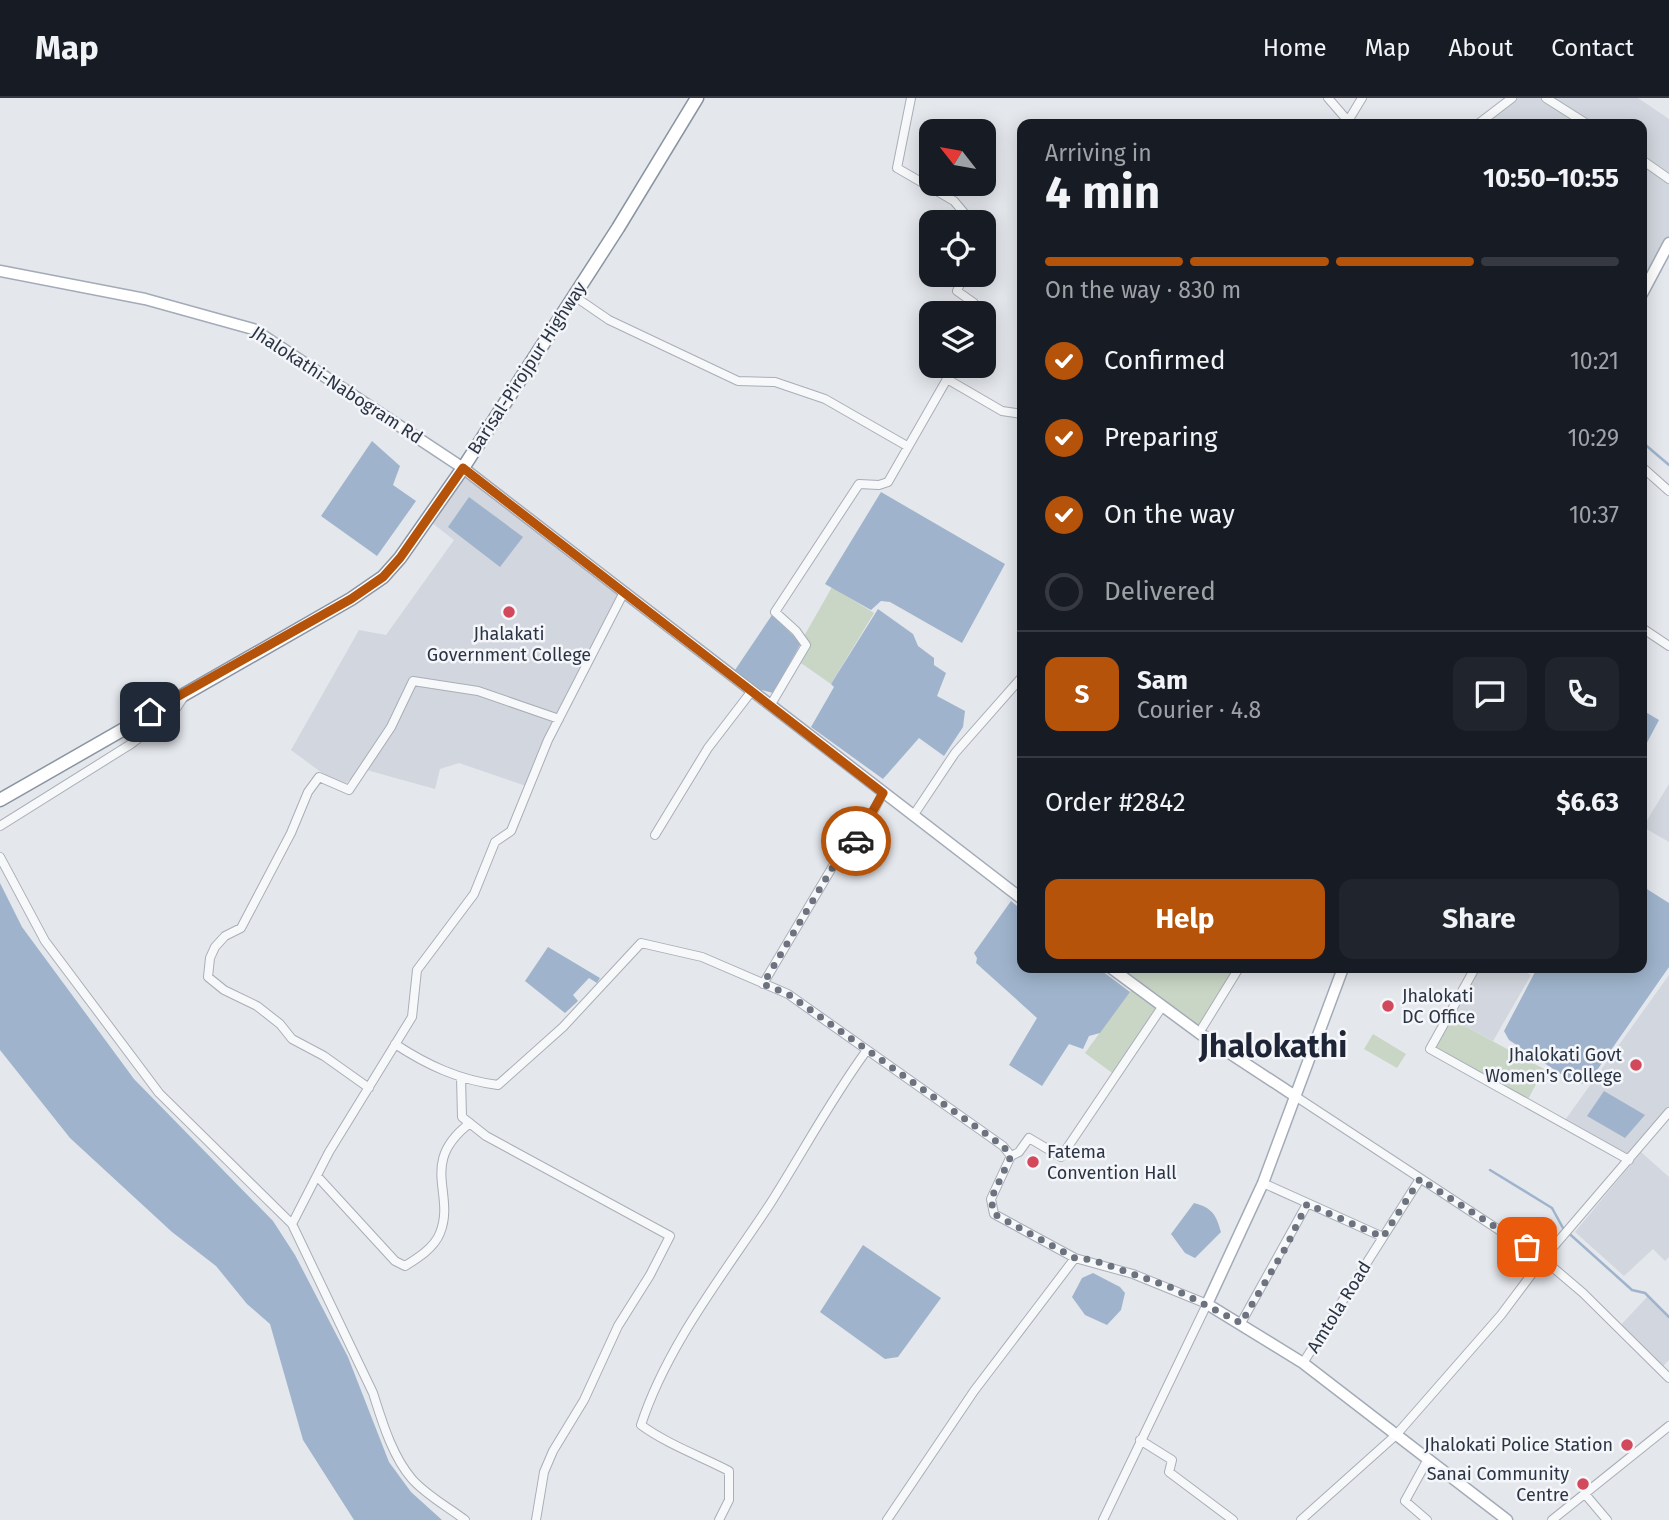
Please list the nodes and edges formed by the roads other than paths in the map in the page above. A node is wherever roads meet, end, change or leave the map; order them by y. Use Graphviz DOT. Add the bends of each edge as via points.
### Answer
graph roads {
  1 [pos="697,98"];
  2 [pos="911,98"];
  3 [pos="1328,98"];
  4 [pos="1362,98"];
  5 [pos="1512,98"];
  6 [pos="1546,98"];
  7 [pos="1346,119"];
  8 [pos="1351,119"];
  9 [pos="1485,119"];
  10 [pos="1579,119"];
  11 [pos="1647,164"];
  12 [pos="1669,179"];
  13 [pos="962,210"];
  14 [pos="1669,243"];
  15 [pos="0,271"];
  16 [pos="1647,285"];
  17 [pos="959,287"];
  18 [pos="574,296"];
  19 [pos="971,301"];
  20 [pos="947,379"];
  21 [pos="1017,413"];
  22 [pos="907,446"];
  23 [pos="463,468"];
  24 [pos="1647,471"];
  25 [pos="1669,491"];
  26 [pos="623,593"];
  27 [pos="1647,631"];
  28 [pos="1669,646"];
  29 [pos="1017,683"];
  30 [pos="188,691"];
  31 [pos="751,692"];
  32 [pos="770,706"];
  33 [pos="559,719"];
  34 [pos="883,793"];
  35 [pos="0,800"];
  36 [pos="914,816"];
  37 [pos="0,826"];
  38 [pos="655,835"];
  39 [pos="0,857"];
  40 [pos="1017,895"];
  41 [pos="1118,973"];
  42 [pos="1236,973"];
  43 [pos="1341,973"];
  44 [pos="1472,973"];
  45 [pos="763,984"];
  46 [pos="1162,1007"];
  47 [pos="1199,1033"];
  48 [pos="395,1044"];
  49 [pos="867,1050"];
  50 [pos="461,1077"];
  51 [pos="369,1088"];
  52 [pos="1295,1096"];
  53 [pos="1669,1114"];
  54 [pos="470,1123"];
  55 [pos="1011,1156"];
  56 [pos="1629,1160"];
  57 [pos="317,1176"];
  58 [pos="1420,1179"];
  59 [pos="1263,1183"];
  60 [pos="1307,1204"];
  61 [pos="292,1224"];
  62 [pos="1383,1237"];
  63 [pos="1075,1258"];
  64 [pos="1543,1259"];
  65 [pos="1207,1304"];
  66 [pos="1241,1323"];
  67 [pos="1303,1363"];
  68 [pos="1669,1378"];
  69 [pos="1669,1426"];
  70 [pos="1396,1435"];
  71 [pos="1140,1440"];
  72 [pos="1428,1460"];
  73 [pos="1585,1494"];
  74 [pos="1310,1513"];
  75 [pos="465,1520"];
  76 [pos="536,1520"];
  77 [pos="719,1520"];
  78 [pos="887,1520"];
  79 [pos="1103,1520"];
  80 [pos="1233,1520"];
  81 [pos="1301,1520"];
  82 [pos="1316,1520"];
  83 [pos="1427,1520"];
  84 [pos="1507,1520"];
  85 [pos="1552,1520"];
  86 [pos="1607,1520"];
  1 -- 18 [label="highway, Barisal-Pirojpur Highway"];
  2 -- 13 [label="street" via="897,168"];
  3 -- 7 [label="street"];
  4 -- 8 [label="street"];
  5 -- 9 [label="street"];
  6 -- 10 [label="street"];
  11 -- 12 [label="street"];
  14 -- 16 [label="main road"];
  15 -- 23 [label="main road, Jhalokathi-Nabogram Rd" via="145,299 253,329"];
  17 -- 19 [label="street" via="957,291"];
  18 -- 22 [label="street" via="609,320 738,381 775,382 825,399"];
  18 -- 23 [label="highway, Barisal-Pirojpur Highway"];
  20 -- 21 [label="street" via="1002,411"];
  20 -- 22 [label="street"];
  22 -- 32 [label="street" via="888,482 859,484 775,612 806,645"];
  23 -- 26 [label="main road, Jhalokathi-Nabogram Rd"];
  23 -- 30 [label="highway, Barisal-Pirojpur Highway" via="383,577"];
  24 -- 25 [label="street"];
  26 -- 31 [label="main road, Jhalokathi-Nabogram Rd"];
  26 -- 33 [label="street"];
  27 -- 28 [label="street"];
  29 -- 36 [label="street" via="955,753"];
  30 -- 35 [label="highway, Barisal-Pirojpur Highway"];
  30 -- 37 [label="street" via="175,710 131,744"];
  31 -- 32 [label="main road, Jhalokathi-Nabogram Rd"];
  31 -- 38 [label="street" via="698,763"];
  32 -- 34 [label="main road, Jhalokathi-Nabogram Rd"];
  33 -- 48 [label="street" via="511,831 495,842 474,894 417,970 412,1017"];
  33 -- 51 [label="street" via="478,691 413,681 391,727 349,790 319,777 241,928 225,936 209,958 208,978 257,1006 292,1039"];
  34 -- 36 [label="main road, Jhalokathi-Nabogram Rd"];
  34 -- 45 [label="street" via="860,837 846,845"];
  36 -- 40 [label="main road, Jhalokathi-Nabogram Rd"];
  39 -- 61 [label="street" via="45,941 159,1093"];
  41 -- 46 [label="main road"];
  42 -- 47 [label="street"];
  43 -- 52 [label="main road"];
  44 -- 56 [label="street" via="1430,1049"];
  45 -- 49 [label="street" via="788,994"];
  45 -- 50 [label="street" via="702,957 641,943 601,989 498,1085"];
  46 -- 47 [label="main road"];
  46 -- 55 [label="street" via="1061,1157 1029,1138"];
  47 -- 52 [label="main road"];
  48 -- 50 [label="street" via="427,1065"];
  48 -- 51 [label="street"];
  49 -- 55 [label="street"];
  49 -- 77 [label="street" via="831,1098 672,1356 653,1388 641,1425 729,1471 729,1500"];
  50 -- 54 [label="street" via="462,1117"];
  51 -- 57 [label="street"];
  52 -- 58 [label="street"];
  52 -- 59 [label="main road"];
  53 -- 56 [label="street"];
  54 -- 57 [label="street" via="443,1158 441,1232 431,1247 405,1266 395,1261"];
  54 -- 76 [label="street" via="537,1165 670,1236 553,1451 544,1472"];
  55 -- 63 [label="street" via="991,1199 994,1214"];
  56 -- 64 [label="street"];
  57 -- 61 [label="street"];
  58 -- 62 [label="street, Amtola Road"];
  58 -- 64 [label="street"];
  59 -- 60 [label="street"];
  59 -- 65 [label="main road"];
  60 -- 62 [label="street"];
  60 -- 66 [label="street"];
  61 -- 75 [label="street" via="407,1473"];
  62 -- 67 [label="street, Amtola Road"];
  63 -- 65 [label="street" via="1133,1274"];
  63 -- 78 [label="street" via="974,1391"];
  64 -- 68 [label="street"];
  64 -- 70 [label="street"];
  65 -- 66 [label="main road"];
  65 -- 71 [label="street"];
  66 -- 67 [label="main road"];
  67 -- 70 [label="main road"];
  69 -- 73 [label="street"];
  70 -- 72 [label="main road"];
  70 -- 74 [label="street"];
  71 -- 79 [label="street"];
  71 -- 80 [label="street" via="1172,1461 1169,1472"];
  72 -- 83 [label="street" via="1405,1501"];
  72 -- 84 [label="main road"];
  73 -- 85 [label="street"];
  73 -- 86 [label="street"];
  74 -- 81 [label="street"];
  74 -- 82 [label="street"];
}
